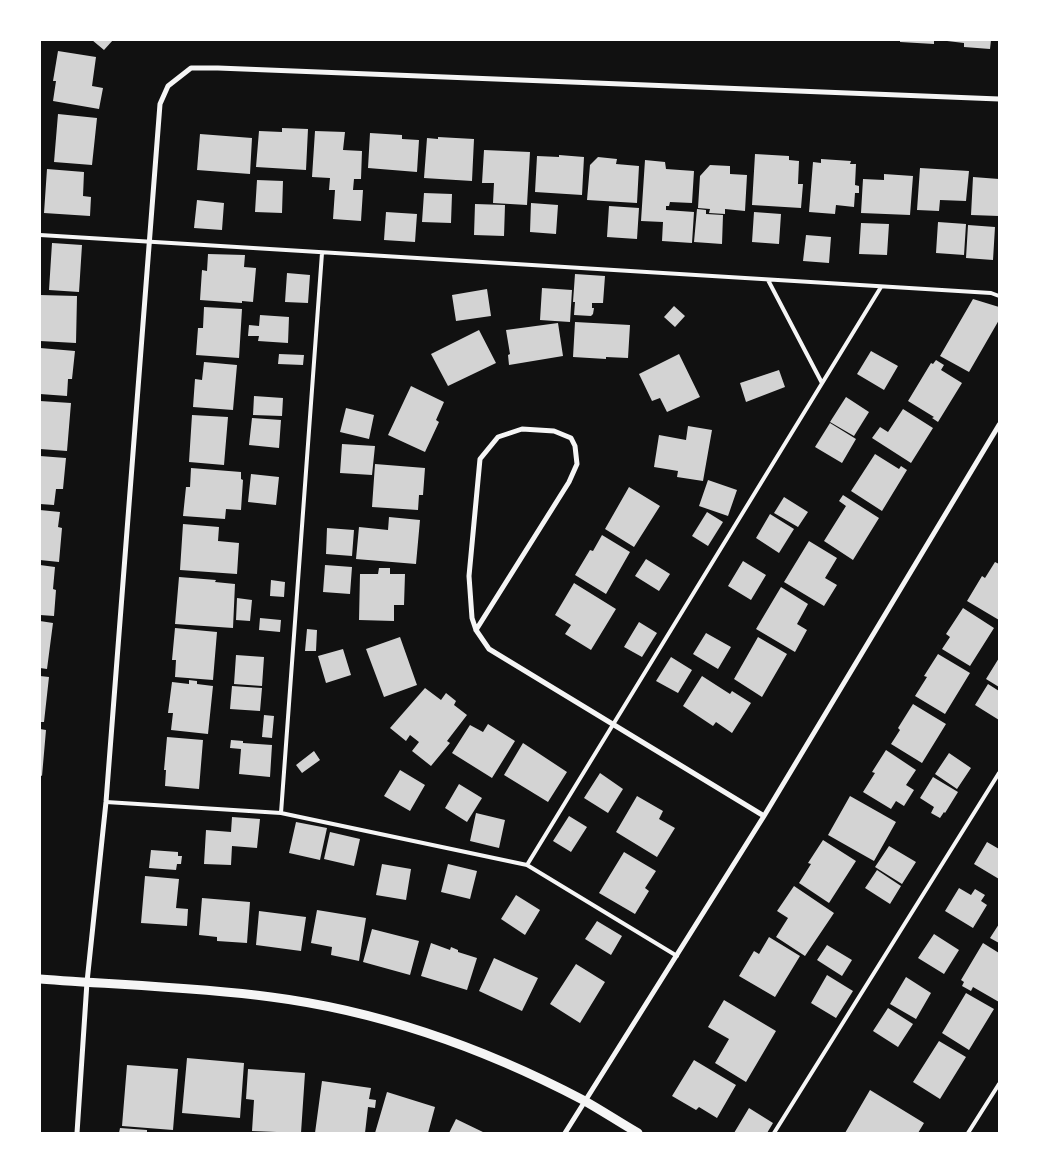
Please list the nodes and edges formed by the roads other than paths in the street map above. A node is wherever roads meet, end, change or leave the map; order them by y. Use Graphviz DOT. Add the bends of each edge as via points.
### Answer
graph roads {
  1 [pos="999,99"];
  2 [pos="40,235"];
  3 [pos="149,242"];
  4 [pos="322,253"];
  5 [pos="768,280"];
  6 [pos="881,287"];
  7 [pos="999,296"];
  8 [pos="822,383"];
  9 [pos="999,425"];
  10 [pos="476,630"];
  11 [pos="613,724"];
  12 [pos="999,773"];
  13 [pos="106,802"];
  14 [pos="281,812"];
  15 [pos="764,816"];
  16 [pos="527,865"];
  17 [pos="677,956"];
  18 [pos="40,979"];
  19 [pos="87,982"];
  20 [pos="999,1084"];
  21 [pos="584,1100"];
  22 [pos="77,1133"];
  23 [pos="565,1133"];
  24 [pos="638,1133"];
  25 [pos="774,1133"];
  26 [pos="968,1133"];
  1 -- 3 [label="street" via="191,68 168,86 160,104"];
  2 -- 3 [label="lane"];
  3 -- 4 [label="lane"];
  3 -- 13 [label="street"];
  4 -- 5 [label="lane"];
  4 -- 14 [label="lane"];
  5 -- 6 [label="lane"];
  5 -- 8 [label="lane"];
  6 -- 7 [label="lane"];
  6 -- 8 [label="lane"];
  8 -- 11 [label="lane"];
  9 -- 15 [label="street"];
  10 -- 10 [label="street" via="569,482 577,464 571,438 554,431 522,429 498,436 480,460 469,576"];
  10 -- 11 [label="street" via="489,649"];
  11 -- 15 [label="street"];
  11 -- 16 [label="lane"];
  12 -- 25 [label="lane"];
  13 -- 14 [label="lane"];
  13 -- 19 [label="street"];
  14 -- 16 [label="lane"];
  15 -- 17 [label="street"];
  16 -- 17 [label="lane"];
  17 -- 21 [label="street"];
  18 -- 19 [label="street"];
  19 -- 21 [label="street" via="272,997 361,1015 448,1040"];
  19 -- 22 [label="street"];
  20 -- 26 [label="lane"];
  21 -- 23 [label="street"];
  21 -- 24 [label="street"];
}
